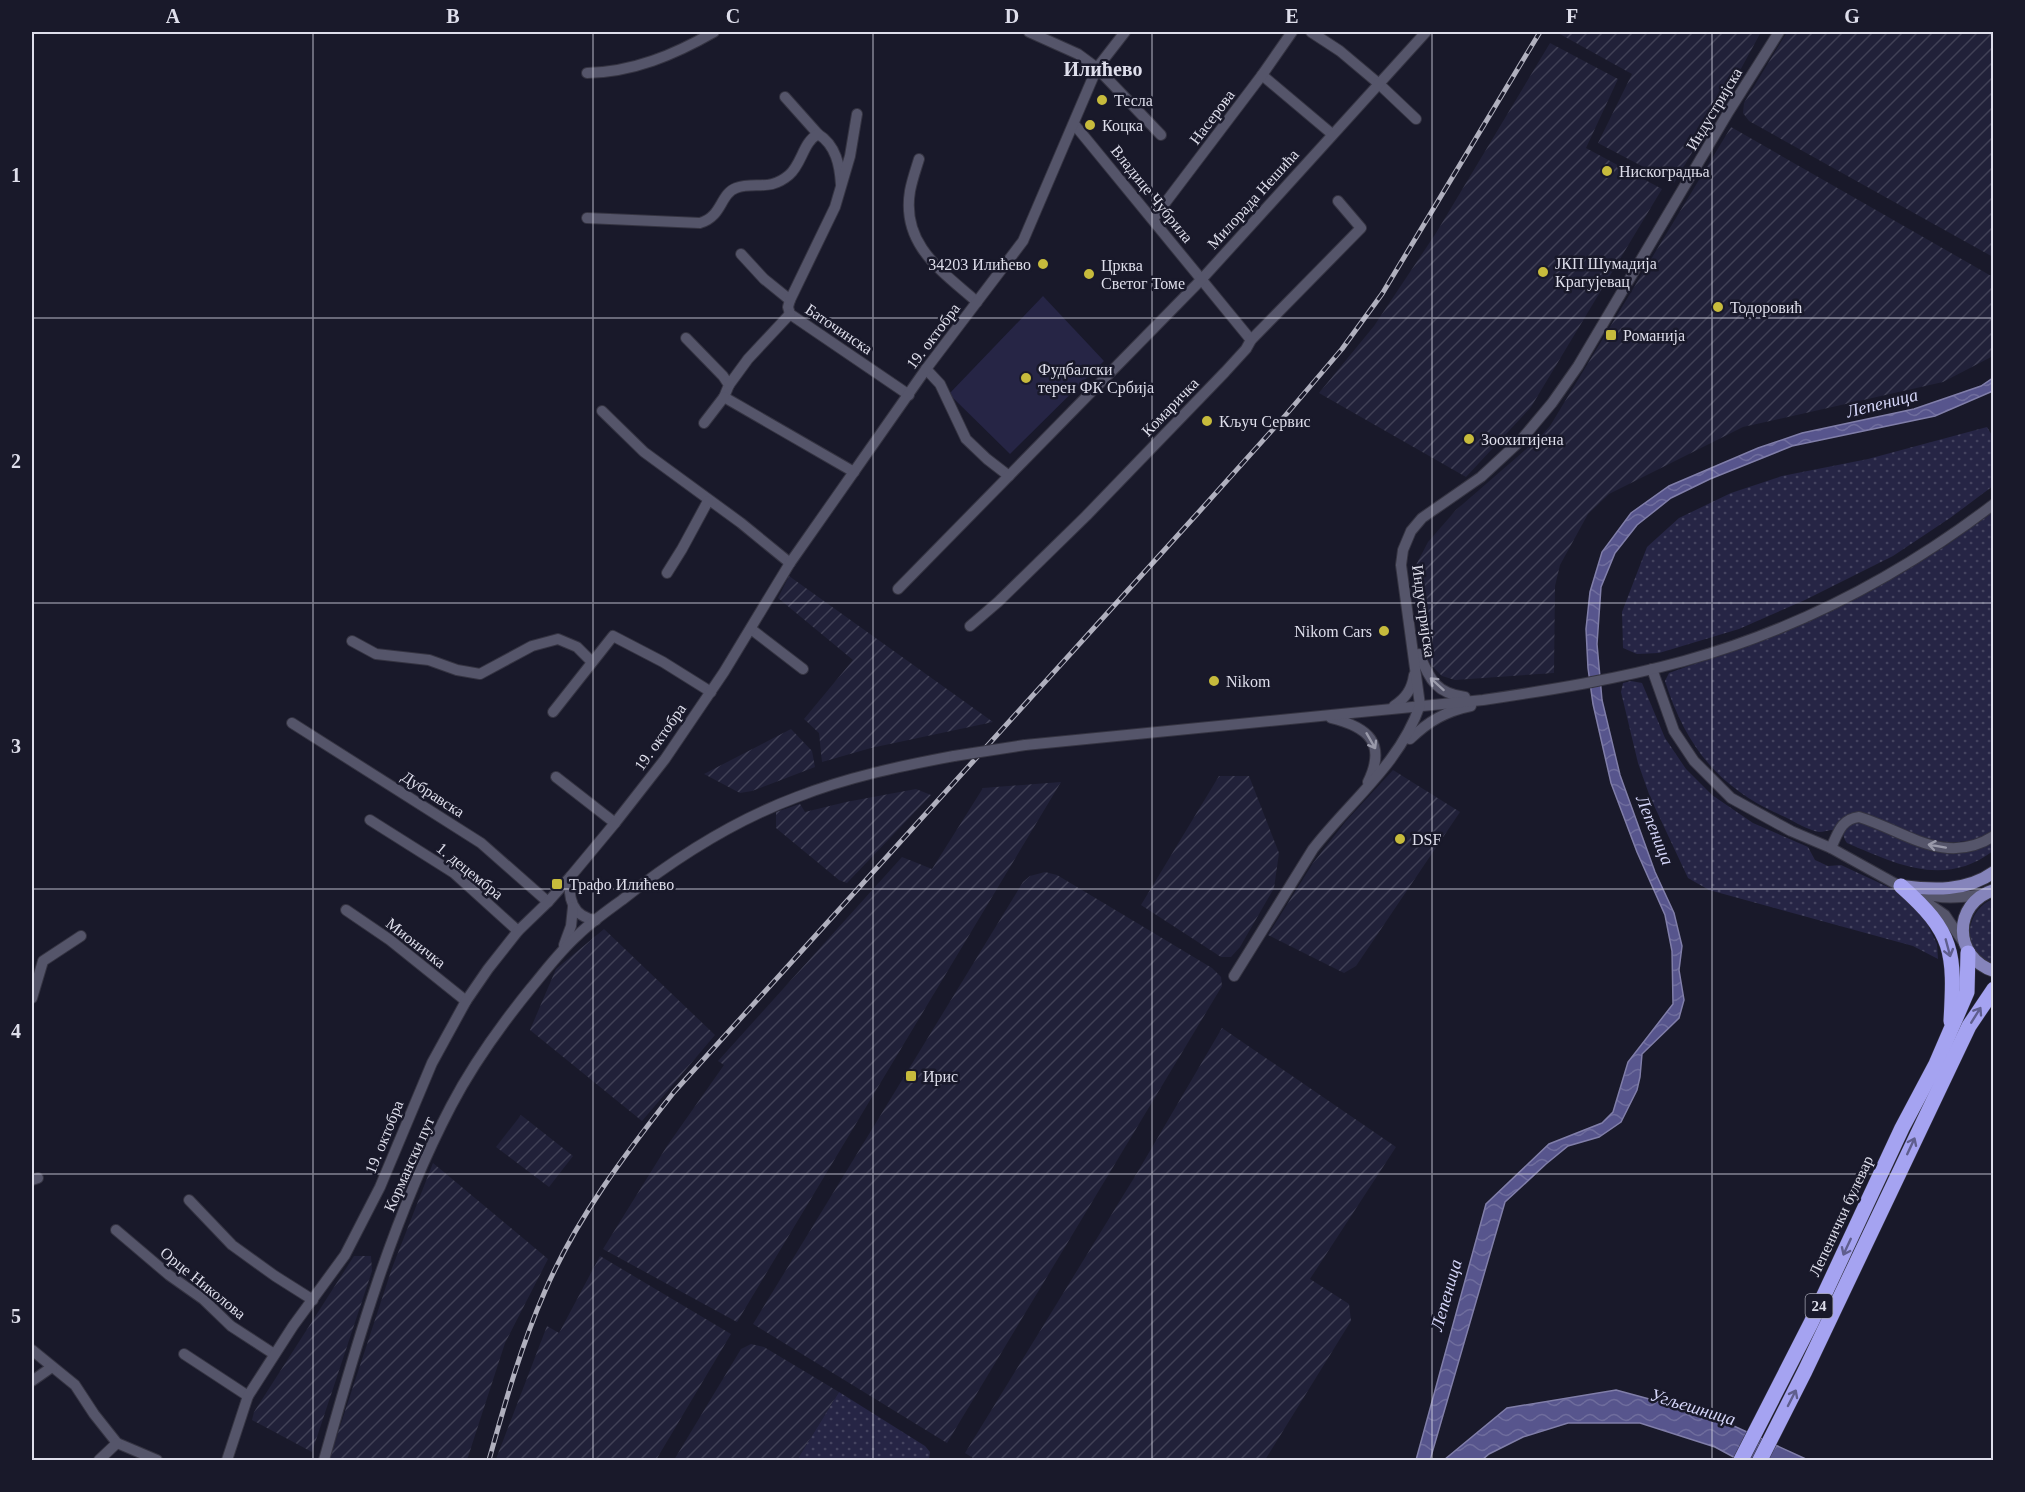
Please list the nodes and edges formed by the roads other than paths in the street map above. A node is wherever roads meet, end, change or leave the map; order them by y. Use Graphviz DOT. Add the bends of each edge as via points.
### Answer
graph roads {
  1 [pos="714,32"];
  2 [pos="1029,32"];
  3 [pos="1125,32"];
  4 [pos="1292,32"];
  5 [pos="1311,32"];
  6 [pos="1426,32"];
  7 [pos="1779,32"];
  8 [pos="1097,69"];
  9 [pos="587,73"];
  10 [pos="1262,75"];
  11 [pos="1378,83"];
  12 [pos="785,97"];
  13 [pos="857,114"];
  14 [pos="1416,119"];
  15 [pos="1074,124"];
  16 [pos="818,134"];
  17 [pos="1332,134"];
  18 [pos="1161,135"];
  19 [pos="919,159"];
  20 [pos="841,185"];
  21 [pos="1338,201"];
  22 [pos="587,218"];
  23 [pos="1153,219"];
  24 [pos="741,254"];
  25 [pos="1201,280"];
  26 [pos="790,300"];
  27 [pos="977,302"];
  28 [pos="790,314"];
  29 [pos="686,338"];
  30 [pos="1251,340"];
  31 [pos="926,369"];
  32 [pos="729,385"];
  33 [pos="909,395"];
  34 [pos="724,397"];
  35 [pos="602,411"];
  36 [pos="704,423"];
  37 [pos="854,472"];
  38 [pos="1009,476"];
  39 [pos="708,501"];
  40 [pos="1994,504"];
  41 [pos="790,563"];
  42 [pos="667,573"];
  43 [pos="898,589"];
  44 [pos="970,626"];
  45 [pos="751,629"];
  46 [pos="351,641"];
  47 [pos="1413,641"];
  48 [pos="592,662"];
  49 [pos="1416,666"];
  50 [pos="803,669"];
  51 [pos="1652,669"];
  52 [pos="711,692"];
  53 [pos="1520,694"];
  54 [pos="1483,700"];
  55 [pos="1420,705"];
  56 [pos="1388,708"];
  57 [pos="553,712"];
  58 [pos="1325,716"];
  59 [pos="292,723"];
  60 [pos="1399,749"];
  61 [pos="556,777"];
  62 [pos="1364,792"];
  63 [pos="370,820"];
  64 [pos="615,823"];
  65 [pos="1994,836"];
  66 [pos="1831,848"];
  67 [pos="1994,872"];
  68 [pos="571,876"];
  69 [pos="1901,886"];
  70 [pos="1989,892"];
  71 [pos="551,898"];
  72 [pos="572,902"];
  73 [pos="346,910"];
  74 [pos="596,920"];
  75 [pos="518,931"];
  76 [pos="81,936"];
  77 [pos="1966,948"];
  78 [pos="561,951"];
  79 [pos="1994,971"];
  80 [pos="1234,976"];
  81 [pos="1994,989"];
  82 [pos="32,999"];
  83 [pos="466,1001"];
  84 [pos="1950,1032"];
  85 [pos="189,1200"];
  86 [pos="116,1230"];
  87 [pos="313,1300"];
  88 [pos="32,1350"];
  89 [pos="184,1354"];
  90 [pos="274,1354"];
  91 [pos="52,1366"];
  92 [pos="32,1381"];
  93 [pos="248,1396"];
  94 [pos="117,1443"];
  95 [pos="99,1461"];
  96 [pos="157,1461"];
  97 [pos="227,1461"];
  98 [pos="324,1461"];
  99 [pos="1741,1461"];
  100 [pos="1760,1461"];
  1 -- 9 [label="street" via="644,65"];
  2 -- 8 [label="street" via="1077,54"];
  3 -- 8 [label="street, 19. октобра"];
  4 -- 10 [label="street, Насерова"];
  5 -- 11 [label="street"];
  6 -- 11 [label="street, Милорада Нешића"];
  7 -- 47 [label="street, Индустријска" via="1552,403 1502,460 1422,518 1411,531 1401,565"];
  8 -- 15 [label="street, 19. октобра"];
  8 -- 18 [label="street"];
  10 -- 17 [label="street"];
  10 -- 23 [label="street, Насерова"];
  11 -- 14 [label="street"];
  11 -- 17 [label="street, Милорада Нешића"];
  12 -- 16 [label="street"];
  13 -- 20 [label="street"];
  15 -- 23 [label="street, Владице Чубрила"];
  15 -- 27 [label="street, 19. октобра" via="1023,241"];
  16 -- 20 [label="street" via="836,157"];
  16 -- 22 [label="street" via="792,173 767,186 734,189 708,221"];
  17 -- 25 [label="street, Милорада Нешића"];
  19 -- 27 [label="street" via="910,192 913,233 926,255"];
  20 -- 26 [label="street" via="831,219"];
  21 -- 30 [label="street, Комаричка" via="1361,228"];
  23 -- 25 [label="street, Владице Чубрила"];
  24 -- 26 [label="street, Баточинска"];
  25 -- 30 [label="street, Владице Чубрила"];
  25 -- 38 [label="street, Милорада Нешића"];
  26 -- 28 [label="street, Баточинска"];
  27 -- 31 [label="street, 19. октобра"];
  28 -- 32 [label="street"];
  28 -- 33 [label="street, Баточинска"];
  29 -- 32 [label="street"];
  30 -- 44 [label="street, Комаричка" via="1086,516"];
  31 -- 33 [label="street, 19. октобра"];
  31 -- 38 [label="street" via="940,384 966,439"];
  32 -- 34 [label="street"];
  33 -- 37 [label="street, 19. октобра"];
  34 -- 36 [label="street"];
  34 -- 37 [label="street"];
  35 -- 39 [label="street" via="644,452"];
  37 -- 41 [label="street, 19. октобра"];
  38 -- 43 [label="street, Милорада Нешића"];
  39 -- 41 [label="street"];
  39 -- 42 [label="street"];
  40 -- 51 [label="street" via="1904,567 1858,592 1791,623"];
  41 -- 45 [label="street, 19. октобра"];
  45 -- 50 [label="street"];
  45 -- 52 [label="street, 19. октобра"];
  46 -- 48 [label="street" via="376,654 429,660 480,674 532,646 558,639 577,647"];
  47 -- 49 [label="street, Индустријска"];
  54 -- 47 [label="street, one-way" via="1456,696 1436,685"];
  48 -- 52 [label="street" via="613,636"];
  48 -- 57 [label="street"];
  49 -- 55 [label="street, Индустријска"];
  49 -- 56 [label="street" via="1413,684 1403,700"];
  51 -- 53 [label="street"];
  51 -- 66 [label="street" via="1674,731 1694,761 1731,798"];
  52 -- 64 [label="street, 19. октобра"];
  53 -- 54 [label="street"];
  53 -- 60 [label="street" via="1502,703 1442,714"];
  54 -- 55 [label="street, Кормански пут"];
  55 -- 56 [label="street, Кормански пут"];
  55 -- 60 [label="street, Индустријска"];
  56 -- 58 [label="street, Кормански пут"];
  58 -- 62 [label="street, one-way" via="1357,726 1376,749 1375,768"];
  58 -- 74 [label="street, Кормански пут, bridge" via="1025,745 900,766 848,780 750,817 684,855"];
  59 -- 71 [label="street, Дубравска" via="481,843"];
  60 -- 62 [label="street, Индустријска"];
  61 -- 64 [label="street"];
  62 -- 80 [label="street, Индустријска" via="1313,849"];
  63 -- 75 [label="street, 1. децембра" via="454,873"];
  64 -- 68 [label="street, 19. октобра"];
  65 -- 66 [label="street, one-way" via="1971,845 1941,848 1859,817 1843,823"];
  66 -- 69 [label="street"];
  67 -- 69 [label="main road" via="1956,887"];
  68 -- 71 [label="street, 19. октобра"];
  68 -- 72 [label="street"];
  69 -- 70 [label="street" via="1936,898"];
  69 -- 77 [label="street" via="1945,915"];
  69 -- 84 [label="highway, one-way" via="1930,914 1945,936 1953,971"];
  70 -- 77 [label="main road, 24" via="1971,905 1965,915 1962,932"];
  71 -- 72 [label="street" via="563,894"];
  71 -- 75 [label="street, 19. октобра"];
  72 -- 74 [label="street" via="587,919"];
  72 -- 78 [label="street" via="571,926"];
  73 -- 83 [label="street, Мионичка"];
  74 -- 78 [label="street, Кормански пут"];
  75 -- 83 [label="street, 19. октобра"];
  76 -- 82 [label="street" via="43,961"];
  77 -- 79 [label="main road" via="1979,964"];
  77 -- 84 [label="highway, 24" via="1967,992"];
  78 -- 98 [label="street, Кормански пут" via="520,1001 468,1076 422,1165 350,1368"];
  100 -- 81 [label="highway, 24, one-way" via="1969,1026"];
  83 -- 87 [label="street, 19. октобра" via="432,1063 380,1187 345,1255"];
  84 -- 99 [label="highway, Лепенички булевар / 24, one-way"];
  85 -- 87 [label="street" via="232,1245"];
  86 -- 90 [label="street, Орце Николова" via="231,1326"];
  87 -- 90 [label="street, 19. октобра"];
  88 -- 91 [label="street"];
  89 -- 93 [label="street"];
  90 -- 93 [label="street, 19. октобра"];
  91 -- 92 [label="street"];
  91 -- 94 [label="street" via="75,1385"];
  93 -- 97 [label="street, 19. октобра"];
  94 -- 95 [label="street"];
  94 -- 96 [label="street"];
}
